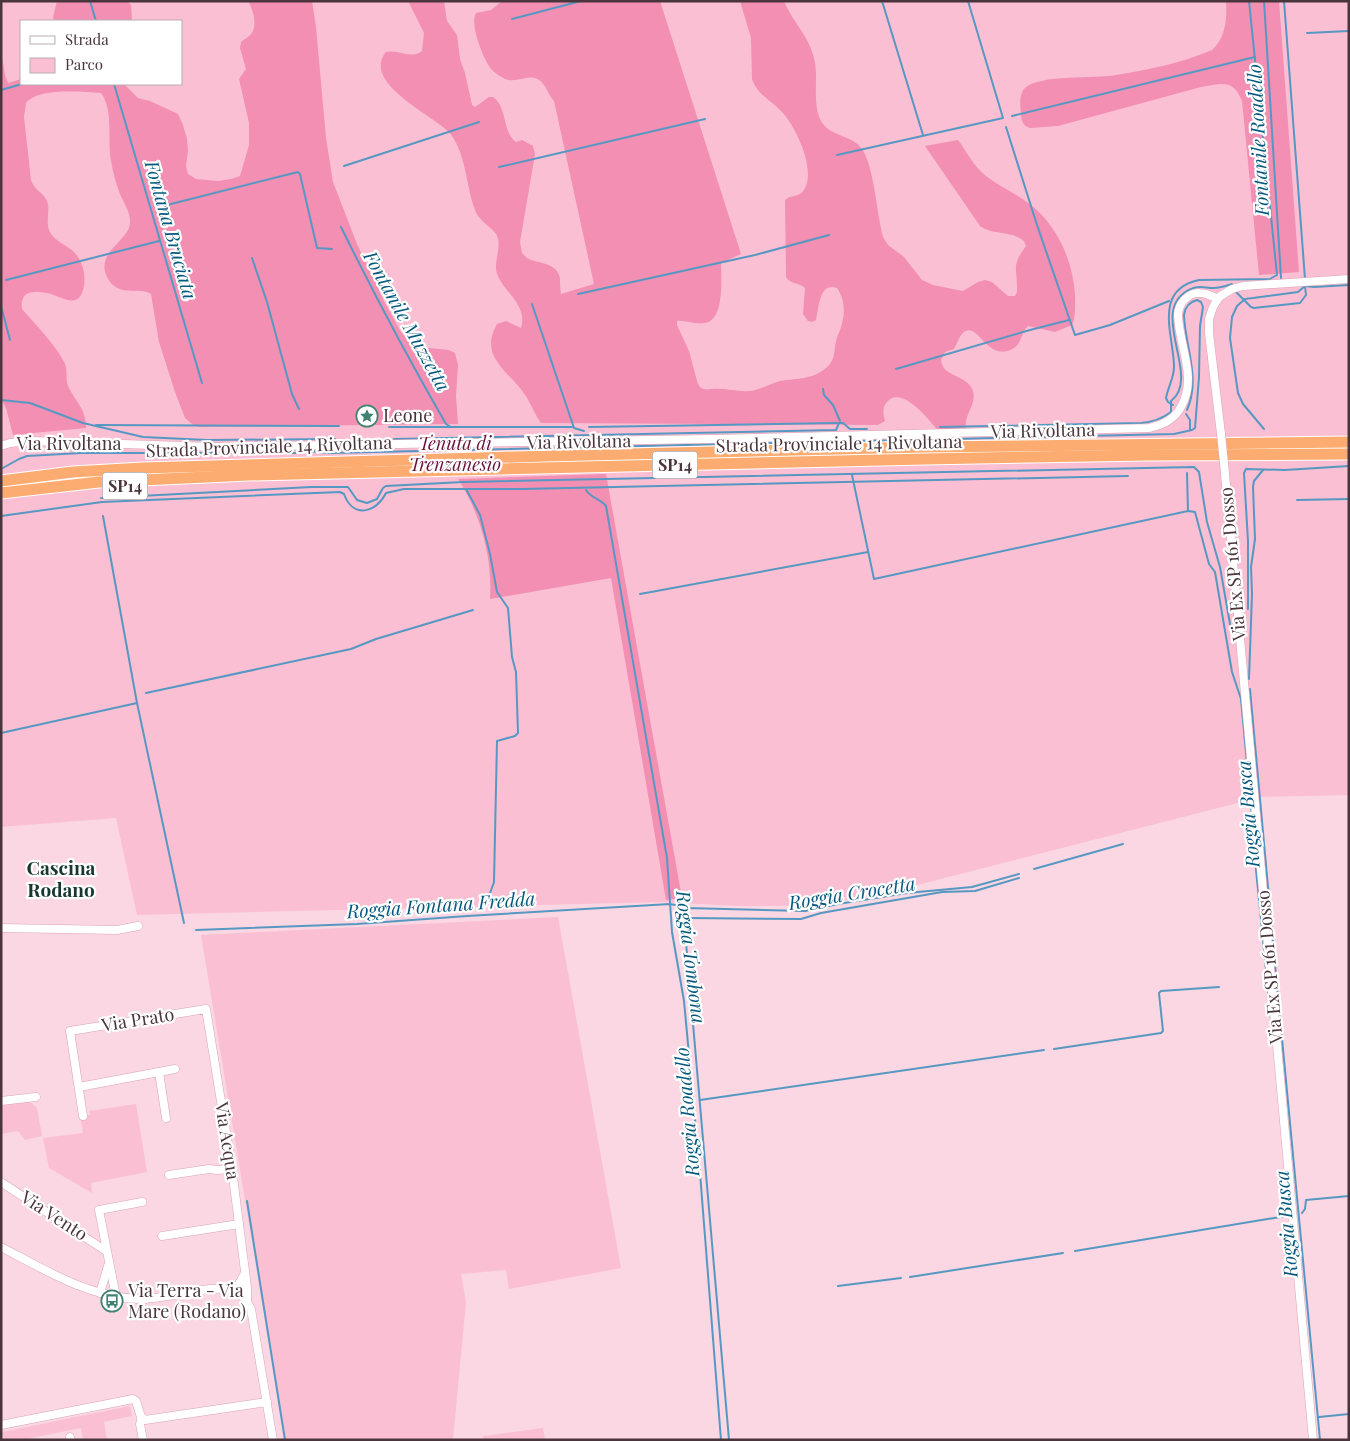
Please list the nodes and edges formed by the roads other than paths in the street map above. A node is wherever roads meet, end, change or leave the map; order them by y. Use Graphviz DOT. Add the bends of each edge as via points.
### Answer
graph roads {
  1 [pos="1349,278"];
  2 [pos="1218,299"];
  3 [pos="1349,442"];
  4 [pos="1,446"];
  5 [pos="1349,454"];
  6 [pos="248,475"];
  7 [pos="1,481"];
  8 [pos="1,493"];
  9 [pos="1,499"];
  10 [pos="138,926"];
  11 [pos="1,928"];
  12 [pos="206,1009"];
  13 [pos="175,1069"];
  14 [pos="159,1072"];
  15 [pos="79,1086"];
  16 [pos="36,1097"];
  17 [pos="1,1101"];
  18 [pos="84,1116"];
  19 [pos="166,1118"];
  20 [pos="232,1169"];
  21 [pos="169,1175"];
  22 [pos="1,1182"];
  23 [pos="142,1202"];
  24 [pos="239,1224"];
  25 [pos="162,1236"];
  26 [pos="1,1247"];
  27 [pos="106,1250"];
  28 [pos="109,1264"];
  29 [pos="245,1273"];
  30 [pos="235,1291"];
  31 [pos="100,1293"];
  32 [pos="116,1296"];
  33 [pos="247,1301"];
  34 [pos="267,1402"];
  35 [pos="142,1418"];
  36 [pos="1,1425"];
  37 [pos="143,1440"];
  38 [pos="273,1440"];
  39 [pos="1313,1440"];
  1 -- 2 [label="street" via="1243,286"];
  2 -- 4 [label="street, Via Rivoltana" via="1197,293 1180,306 1178,318 1188,376 1187,393 1180,410 1172,418 1159,426 1146,428 401,445 207,448 30,441"];
  2 -- 39 [label="street, Via Ex SP 161 Dosso, bridge" via="1208,328 1224,463"];
  3 -- 7 [label="highway, Strada Provinciale 14 Rivoltana / SP14" via="537,456 134,468"];
  5 -- 6 [label="highway, Strada Provinciale 14 Rivoltana / SP14" via="943,458"];
  6 -- 8 [label="highway, Strada Provinciale 14 Rivoltana / SP14" via="99,482"];
  6 -- 9 [label="highway, SP14"];
  10 -- 11 [label="street" via="117,930"];
  12 -- 15 [label="street, Via Prato" via="70,1031"];
  12 -- 20 [label="street, Via Acqua"];
  13 -- 14 [label="street"];
  14 -- 15 [label="street"];
  14 -- 19 [label="street"];
  15 -- 18 [label="street"];
  16 -- 17 [label="street"];
  20 -- 21 [label="street"];
  20 -- 24 [label="street, Via Acqua"];
  22 -- 27 [label="street, Via Vento"];
  23 -- 27 [label="street" via="99,1210"];
  24 -- 25 [label="street"];
  24 -- 29 [label="street, Via Acqua"];
  26 -- 31 [label="street" via="74,1285"];
  27 -- 28 [label="street"];
  28 -- 31 [label="street"];
  28 -- 32 [label="street"];
  29 -- 30 [label="street"];
  29 -- 33 [label="street, Via Acqua"];
  30 -- 32 [label="street" via="217,1288 138,1299"];
  30 -- 33 [label="street"];
  31 -- 32 [label="street"];
  33 -- 34 [label="street, Via Acqua"];
  34 -- 35 [label="street"];
  34 -- 38 [label="street, Via Acqua"];
  35 -- 36 [label="street" via="133,1400"];
  35 -- 37 [label="street"];
}
